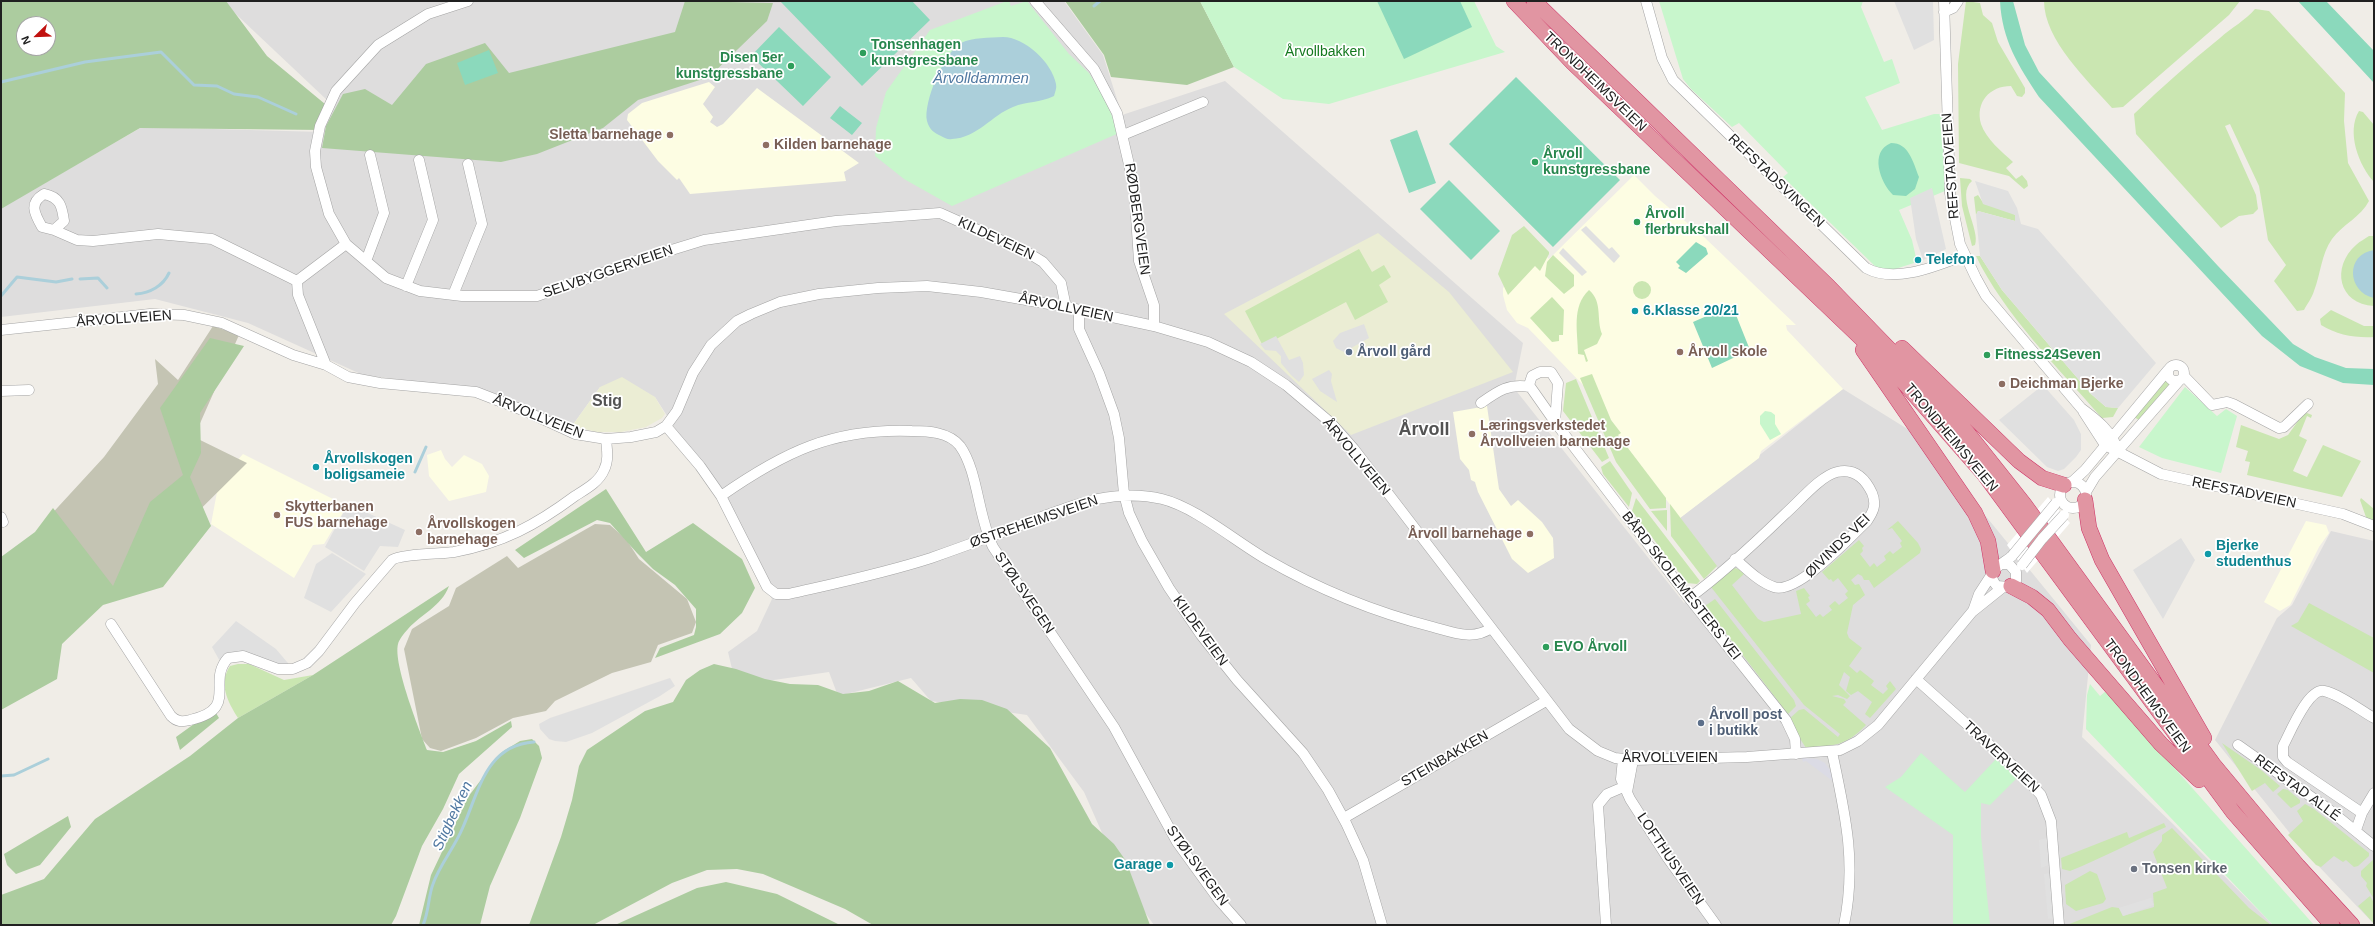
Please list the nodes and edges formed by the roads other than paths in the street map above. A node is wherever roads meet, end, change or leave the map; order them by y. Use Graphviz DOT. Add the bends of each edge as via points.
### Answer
graph roads {
  1 [pos="468,1"];
  2 [pos="1035,1"];
  3 [pos="1514,1"];
  4 [pos="1534,1"];
  5 [pos="1646,1"];
  6 [pos="1944,1"];
  7 [pos="1958,1"];
  8 [pos="1944,12"];
  9 [pos="1203,102"];
  10 [pos="1123,135"];
  11 [pos="370,155"];
  12 [pos="419,160"];
  13 [pos="468,164"];
  14 [pos="921,214"];
  15 [pos="54,230"];
  16 [pos="346,244"];
  17 [pos="1965,256"];
  18 [pos="366,261"];
  19 [pos="297,281"];
  20 [pos="406,286"];
  21 [pos="1829,287"];
  22 [pos="453,295"];
  23 [pos="1826,305"];
  24 [pos="1066,307"];
  25 [pos="1079,310"];
  26 [pos="1154,326"];
  27 [pos="1,330"];
  28 [pos="326,365"];
  29 [pos="2182,379"];
  30 [pos="1530,387"];
  31 [pos="29,390"];
  32 [pos="1,391"];
  33 [pos="1481,403"];
  34 [pos="2308,404"];
  35 [pos="1555,422"];
  36 [pos="666,426"];
  37 [pos="606,440"];
  38 [pos="2108,441"];
  39 [pos="2118,451"];
  40 [pos="2063,492"];
  41 [pos="1124,494"];
  42 [pos="721,496"];
  43 [pos="2086,496"];
  44 [pos="2073,508"];
  45 [pos="2374,526"];
  46 [pos="988,538"];
  47 [pos="1734,559"];
  48 [pos="1995,570"];
  49 [pos="2010,583"];
  50 [pos="1689,598"];
  51 [pos="1972,612"];
  52 [pos="111,624"];
  53 [pos="1491,628"];
  54 [pos="1916,679"];
  55 [pos="1546,701"];
  56 [pos="2374,718"];
  57 [pos="2238,745"];
  58 [pos="1832,752"];
  59 [pos="1796,754"];
  60 [pos="1623,759"];
  61 [pos="1634,760"];
  62 [pos="1626,788"];
  63 [pos="2232,788"];
  64 [pos="2374,793"];
  65 [pos="2233,812"];
  66 [pos="2362,812"];
  67 [pos="1344,818"];
  68 [pos="2356,830"];
  69 [pos="2374,846"];
  70 [pos="1241,925"];
  71 [pos="1382,925"];
  72 [pos="1606,925"];
  73 [pos="1716,925"];
  74 [pos="1844,925"];
  75 [pos="2059,925"];
  76 [pos="2332,925"];
  77 [pos="2352,925"];
  1 -- 16 [label="street, SELVBYGGERVEIEN" via="428,14 378,45 343,81 328,105 316,141 316,167 329,214"];
  2 -- 10 [label="street, RØDBERGVEIEN" via="1094,69 1117,113"];
  3 -- 23 [label="highway, TRONDHEIMSVEIEN" via="1573,63"];
  4 -- 21 [label="highway, TRONDHEIMSVEIEN"];
  5 -- 17 [label="street, REFSTADSVINGEN" via="1663,62 1673,80 1866,268 1892,276"];
  6 -- 8 [label="street, REFSTADVEIEN"];
  7 -- 8 [label="street" via="1953,8"];
  8 -- 17 [label="street, REFSTADVEIEN" via="1950,193 1954,223"];
  9 -- 10 [label="street"];
  10 -- 26 [label="street, RØDBERGVEIEN" via="1135,190 1141,268 1154,305"];
  11 -- 18 [label="street" via="384,213"];
  12 -- 20 [label="street" via="433,220"];
  13 -- 22 [label="street" via="482,224"];
  14 -- 22 [label="street, SELVBYGGERVEIEN" via="814,224 704,240 638,260 537,296"];
  14 -- 24 [label="street, KILDEVEIEN" via="940,213 1035,256 1058,278 1064,291"];
  15 -- 19 [label="street" via="77,240 93,241 158,234 212,239"];
  16 -- 18 [label="street, SELVBYGGERVEIEN"];
  16 -- 19 [label="street"];
  17 -- 38 [label="street, REFSTADVEIEN" via="1978,283 1995,307 2081,408 2096,420"];
  18 -- 20 [label="street, SELVBYGGERVEIEN" via="386,278"];
  19 -- 28 [label="street" via="298,295"];
  20 -- 22 [label="street, SELVBYGGERVEIEN" via="420,292"];
  21 -- 40 [label="highway" via="1899,345 2023,465"];
  21 -- 63 [label="highway, TRONDHEIMSVEIEN" via="1927,388 1994,465"];
  23 -- 48 [label="highway" via="1888,384 1970,503 1986,534"];
  23 -- 65 [label="highway, TRONDHEIMSVEIEN" via="1884,360 1984,474"];
  24 -- 25 [label="street, ÅRVOLLVEIEN"];
  24 -- 36 [label="street, ÅRVOLLVEIEN" via="981,292 927,286 841,291 780,302 737,321 716,339 698,363 677,411"];
  25 -- 26 [label="street, ÅRVOLLVEIEN"];
  25 -- 41 [label="street, KILDEVEIEN" via="1078,329 1100,373 1114,414"];
  26 -- 53 [label="street, ÅRVOLLVEIEN" via="1208,342 1251,362 1315,409 1354,449"];
  27 -- 28 [label="street, ÅRVOLLVEIEN" via="150,314 184,315 222,323 293,355"];
  28 -- 37 [label="street, ÅRVOLLVEIEN" via="348,377 363,380 476,392 575,434"];
  29 -- 34 [label="street" via="2212,405 2227,402 2233,404 2275,428 2284,427"];
  29 -- 38 [label="street" via="2180,366 2173,366 2168,370"];
  29 -- 39 [label="street"];
  30 -- 33 [label="street" via="1509,386"];
  30 -- 35 [label="street, BÅRD SKOLEMESTERS VEI"];
  30 -- 35 [label="street" via="1529,380 1536,373 1551,372 1555,376 1558,389"];
  31 -- 32 [label="street"];
  35 -- 50 [label="street, BÅRD SKOLEMESTERS VEI"];
  36 -- 37 [label="street, ÅRVOLLVEIEN" via="656,432"];
  36 -- 42 [label="street, ØSTREHEIMSVEIEN" via="700,466"];
  37 -- 52 [label="street" via="607,463 599,478 541,521 524,530 473,548 397,556 307,663 293,668 278,669 243,656 228,658 220,671 218,705 198,719 182,722 171,716"];
  38 -- 39 [label="street, REFSTADVEIEN"];
  38 -- 40 [label="street"];
  39 -- 43 [label="street" via="2095,477"];
  39 -- 45 [label="street, REFSTADVEIEN" via="2161,474 2344,514"];
  40 -- 43 [label="street" via="2082,486"];
  40 -- 44 [label="street" via="2063,504"];
  40 -- 48 [label="street, ÅRVOLLVEIEN, bridge" via="2012,556"];
  41 -- 46 [label="street, ØSTREHEIMSVEIEN" via="1073,505"];
  41 -- 53 [label="street, ØSTREHEIMSVEIEN" via="1163,499 1184,508 1291,574 1363,606 1459,634 1480,634"];
  41 -- 67 [label="street, KILDEVEIEN" via="1142,541 1180,606 1223,663 1311,764"];
  42 -- 46 [label="street, ØSTREHEIMSVEIEN" via="767,587 776,594 789,594 898,568"];
  42 -- 46 [label="street, STØLSVEGEN" via="779,459 825,440 874,431 931,432 946,436 961,448 968,464"];
  43 -- 44 [label="street" via="2082,505"];
  43 -- 63 [label="highway" via="2089,528 2102,560"];
  44 -- 49 [label="street, ÅRVOLLVEIEN, bridge" via="2042,539"];
  46 -- 70 [label="street, STØLSVEGEN" via="1114,727 1173,835 1219,900"];
  47 -- 47 [label="street, ØIVINDS VEI" via="1828,475 1848,470 1856,473 1872,493 1875,502 1874,512 1867,521 1804,578 1790,586 1776,588 1758,579"];
  47 -- 50 [label="street, ØIVINDS VEI" via="1706,586"];
  48 -- 49 [label="street" via="1994,582"];
  48 -- 49 [label="street" via="2011,566"];
  48 -- 51 [label="street, ÅRVOLLVEIEN" via="1979,594"];
  49 -- 51 [label="street, ÅRVOLLVEIEN"];
  49 -- 65 [label="highway" via="2048,610 2161,744"];
  50 -- 59 [label="street, BÅRD SKOLEMESTERS VEI" via="1786,720 1795,739"];
  51 -- 54 [label="street, ÅRVOLLVEIEN"];
  53 -- 55 [label="street, ÅRVOLLVEIEN"];
  54 -- 58 [label="street, ÅRVOLLVEIEN" via="1870,733 1848,747"];
  54 -- 75 [label="street, TRAVERVEIEN" via="2041,795 2050,821"];
  55 -- 60 [label="street, ÅRVOLLVEIEN" via="1580,740 1598,751"];
  55 -- 67 [label="street, STEINBAKKEN"];
  56 -- 66 [label="street, REFSTAD ALLÉ" via="2330,693 2315,692 2305,704 2282,751 2287,762"];
  57 -- 68 [label="street, REFSTAD ALLÉ"];
  58 -- 59 [label="street, ÅRVOLLVEIEN"];
  58 -- 74 [label="street" via="1850,848 1850,882"];
  59 -- 61 [label="street, ÅRVOLLVEIEN"];
  60 -- 61 [label="street, ÅRVOLLVEIEN"];
  60 -- 62 [label="street, LOFTHUSVEIEN" via="1620,776"];
  61 -- 62 [label="street"];
  62 -- 72 [label="street" via="1607,794 1598,805"];
  62 -- 73 [label="street, LOFTHUSVEIEN" via="1667,857"];
  63 -- 77 [label="highway, TRONDHEIMSVEIEN"];
  64 -- 66 [label="street, REFSTAD ALLÉ"];
  65 -- 76 [label="highway, TRONDHEIMSVEIEN"];
  66 -- 68 [label="street, REFSTAD ALLÉ"];
  67 -- 71 [label="street, KILDEVEIEN" via="1363,860"];
  68 -- 69 [label="street, REFSTAD ALLÉ"];
}
